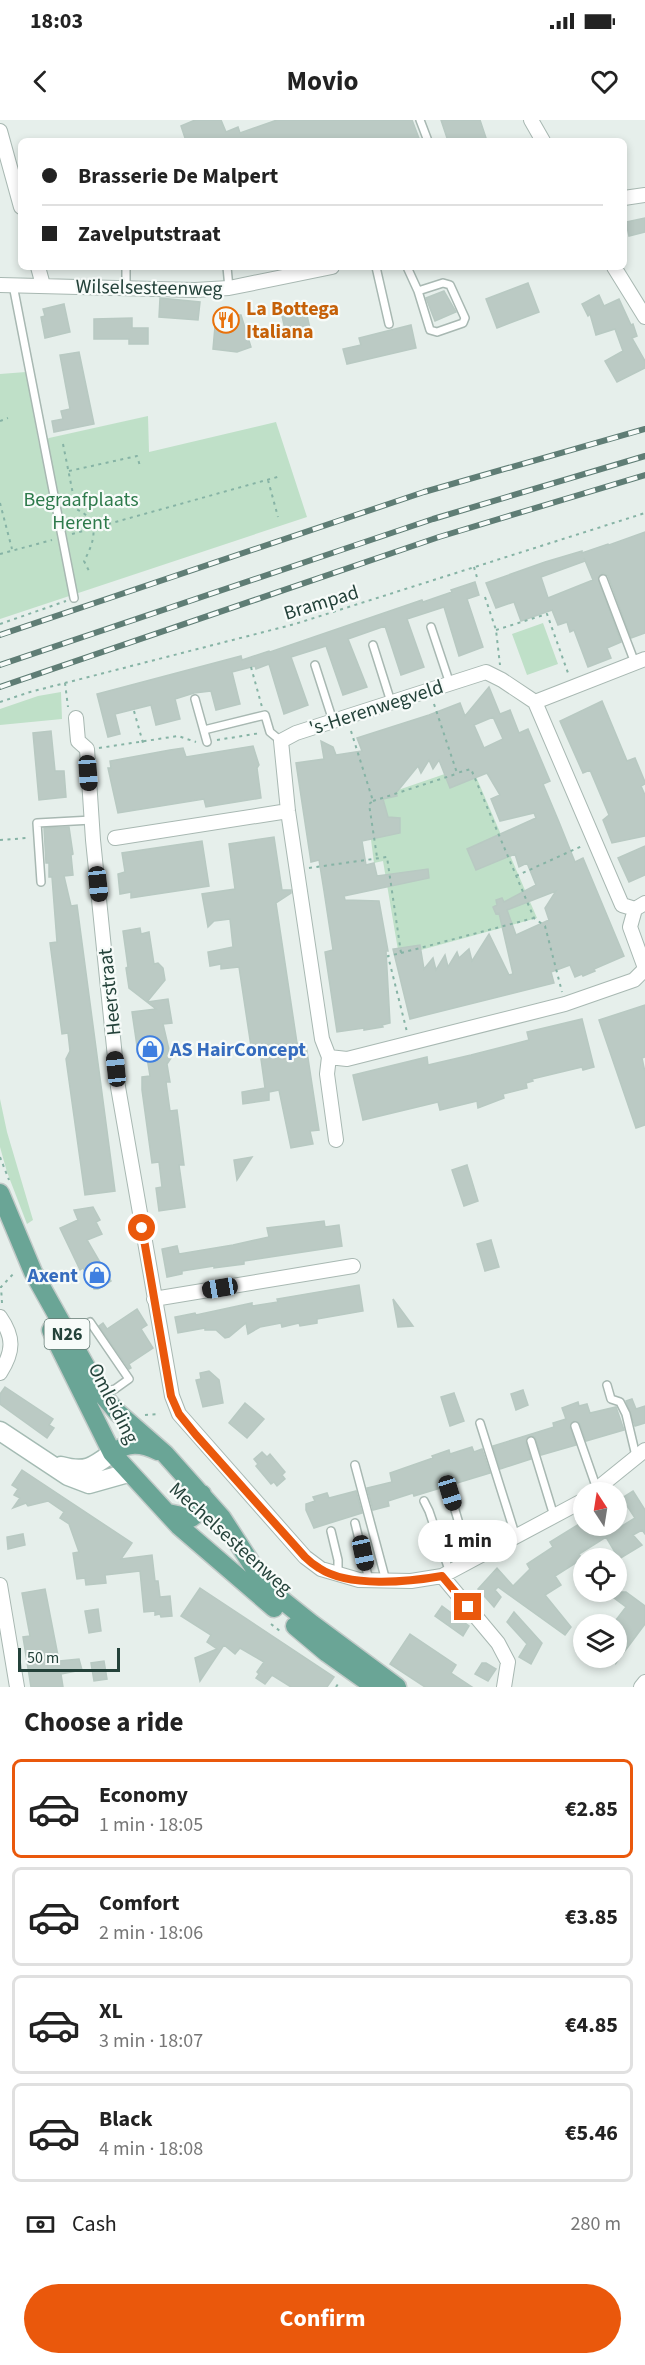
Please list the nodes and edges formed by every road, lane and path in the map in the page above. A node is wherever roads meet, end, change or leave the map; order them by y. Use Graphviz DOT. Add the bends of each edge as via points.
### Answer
graph roads {
  1 [pos="420,120"];
  2 [pos="531,120"];
  3 [pos="0,131"];
  4 [pos="427,138"];
  5 [pos="541,138"];
  6 [pos="645,195"];
  7 [pos="18,196"];
  8 [pos="627,198"];
  9 [pos="39,270"];
  10 [pos="126,270"];
  11 [pos="227,270"];
  12 [pos="317,270"];
  13 [pos="377,270"];
  14 [pos="408,270"];
  15 [pos="616,270"];
  16 [pos="7,285"];
  17 [pos="43,285"];
  18 [pos="126,288"];
  19 [pos="229,288"];
  20 [pos="418,291"];
  21 [pos="645,317"];
  22 [pos="389,324"];
  23 [pos="8,418"];
  24 [pos="0,421"];
  25 [pos="63,444"];
  26 [pos="140,466"];
  27 [pos="69,471"];
  28 [pos="281,476"];
  29 [pos="268,480"];
  30 [pos="0,503"];
  31 [pos="645,513"];
  32 [pos="278,517"];
  33 [pos="93,528"];
  34 [pos="62,537"];
  35 [pos="13,551"];
  36 [pos="0,554"];
  37 [pos="474,567"];
  38 [pos="88,571"];
  39 [pos="603,579"];
  40 [pos="478,581"];
  41 [pos="485,597"];
  42 [pos="74,598"];
  43 [pos="0,624"];
  44 [pos="431,627"];
  45 [pos="496,630"];
  46 [pos="373,645"];
  47 [pos="640,661"];
  48 [pos="315,665"];
  49 [pos="251,667"];
  50 [pos="502,680"];
  51 [pos="65,684"];
  52 [pos="450,684"];
  53 [pos="574,687"];
  54 [pos="430,690"];
  55 [pos="195,699"];
  56 [pos="0,702"];
  57 [pos="391,702"];
  58 [pos="535,702"];
  59 [pos="134,711"];
  60 [pos="72,713"];
  61 [pos="265,715"];
  62 [pos="340,719"];
  63 [pos="204,730"];
  64 [pos="275,736"];
  65 [pos="207,742"];
  66 [pos="142,743"];
  67 [pos="87,749"];
  68 [pos="457,773"];
  69 [pos="373,801"];
  70 [pos="288,812"];
  71 [pos="92,820"];
  72 [pos="38,837"];
  73 [pos="116,838"];
  74 [pos="0,840"];
  75 [pos="594,841"];
  76 [pos="377,858"];
  77 [pos="297,870"];
  78 [pos="516,876"];
  79 [pos="41,882"];
  80 [pos="640,906"];
  81 [pos="534,918"];
  82 [pos="401,953"];
  83 [pos="645,968"];
  84 [pos="566,1004"];
  85 [pos="409,1043"];
  86 [pos="329,1057"];
  87 [pos="336,1140"];
  88 [pos="0,1156"];
  89 [pos="5,1188"];
  90 [pos="0,1222"];
  91 [pos="353,1266"];
  92 [pos="19,1268"];
  93 [pos="154,1299"];
  94 [pos="2,1319"];
  95 [pos="61,1335"];
  96 [pos="0,1373"];
  97 [pos="607,1385"];
  98 [pos="92,1393"];
  99 [pos="160,1414"];
  100 [pos="143,1416"];
  101 [pos="480,1423"];
  102 [pos="575,1426"];
  103 [pos="0,1431"];
  104 [pos="531,1441"];
  105 [pos="112,1453"];
  106 [pos="641,1453"];
  107 [pos="165,1454"];
  108 [pos="48,1462"];
  109 [pos="355,1465"];
  110 [pos="129,1473"];
  111 [pos="592,1482"];
  112 [pos="606,1482"];
  113 [pos="450,1493"];
  114 [pos="202,1494"];
  115 [pos="424,1501"];
  116 [pos="573,1506"];
  117 [pos="168,1513"];
  118 [pos="555,1516"];
  119 [pos="355,1523"];
  120 [pos="331,1531"];
  121 [pos="516,1536"];
  122 [pos="470,1561"];
  123 [pos="446,1575"];
  124 [pos="338,1576"];
  125 [pos="369,1580"];
  126 [pos="386,1581"];
  127 [pos="0,1585"];
  128 [pos="645,1682"];
  129 [pos="17,1687"];
  130 [pos="375,1687"];
  131 [pos="397,1687"];
  132 [pos="504,1687"];
  133 [pos="641,1687"];
  1 -- 4 [label="lane"];
  2 -- 5 [label="street"];
  3 -- 7 [label="street"];
  6 -- 8 [label="street"];
  9 -- 17 [label="street"];
  10 -- 18 [label="lane"];
  11 -- 19 [label="lane"];
  12 -- 19 [label="street, Wilselsesteenweg"];
  13 -- 22 [label="lane"];
  14 -- 20 [label="lane"];
  15 -- 21 [label="street"];
  16 -- 17 [label="street, Wilselsesteenweg"];
  16 -- 34 [label="lane"];
  17 -- 18 [label="street, Wilselsesteenweg"];
  18 -- 19 [label="street, Wilselsesteenweg"];
  20 -- 20 [label="lane" via="443,283 450,285 465,318 463,323 437,332 430,330"];
  23 -- 24 [label="path"];
  25 -- 27 [label="path"];
  26 -- 27 [label="path" via="137,456"];
  27 -- 33 [label="path" via="76,508 89,517"];
  28 -- 29 [label="path"];
  29 -- 32 [label="path"];
  29 -- 33 [label="path"];
  30 -- 35 [label="path"];
  31 -- 37 [label="path, Brampad"];
  33 -- 34 [label="path"];
  33 -- 38 [label="path" via="93,546 84,561"];
  34 -- 35 [label="path"];
  34 -- 42 [label="lane"];
  35 -- 36 [label="path"];
  37 -- 40 [label="path"];
  37 -- 51 [label="path, Brampad" via="295,624"];
  39 -- 47 [label="lane"];
  41 -- 45 [label="path"];
  42 -- 43 [label="path"];
  44 -- 52 [label="lane"];
  45 -- 50 [label="path"];
  45 -- 53 [label="path" via="547,615"];
  46 -- 57 [label="lane"];
  47 -- 53 [label="street"];
  48 -- 62 [label="lane"];
  49 -- 61 [label="path"];
  50 -- 52 [label="street, 's-Herenwegveld" via="486,672"];
  50 -- 58 [label="street, 's-Herenwegveld"];
  51 -- 56 [label="path, Brampad"];
  51 -- 60 [label="path"];
  52 -- 54 [label="street, 's-Herenwegveld"];
  53 -- 58 [label="street"];
  54 -- 57 [label="street, 's-Herenwegveld"];
  54 -- 68 [label="path"];
  55 -- 63 [label="lane"];
  57 -- 62 [label="street, 's-Herenwegveld"];
  58 -- 75 [label="street"];
  59 -- 66 [label="path"];
  60 -- 67 [label="street, Heerstraat" via="78,741"];
  61 -- 63 [label="lane"];
  61 -- 64 [label="lane"];
  62 -- 64 [label="street, 's-Herenwegveld"];
  62 -- 69 [label="path"];
  63 -- 65 [label="lane"];
  64 -- 65 [label="path"];
  64 -- 70 [label="street"];
  65 -- 66 [label="path" via="194,743 178,736"];
  66 -- 67 [label="path"];
  67 -- 71 [label="street, Heerstraat"];
  68 -- 69 [label="path"];
  68 -- 78 [label="path" via="471,770"];
  69 -- 76 [label="path" via="369,804"];
  70 -- 73 [label="street"];
  70 -- 77 [label="street"];
  71 -- 72 [label="lane" via="37,823"];
  71 -- 93 [label="street, Heerstraat" via="118,1087"];
  72 -- 74 [label="path"];
  72 -- 79 [label="lane"];
  75 -- 78 [label="path"];
  75 -- 80 [label="street" via="622,905"];
  76 -- 77 [label="path"];
  76 -- 82 [label="path" via="387,857"];
  77 -- 86 [label="street" via="322,1039"];
  78 -- 81 [label="path"];
  80 -- 83 [label="street" via="630,927"];
  81 -- 82 [label="path"];
  81 -- 84 [label="path" via="545,926"];
  82 -- 85 [label="path" via="388,956"];
  83 -- 84 [label="street" via="634,980"];
  84 -- 85 [label="street"];
  85 -- 86 [label="street" via="347,1059"];
  86 -- 87 [label="street" via="327,1074"];
  88 -- 89 [label="path"];
  89 -- 95 [label="main road, Omleiding / N26" via="33,1272"];
  90 -- 92 [label="main road, Omleiding / N26"];
  91 -- 93 [label="street"];
  92 -- 94 [label="path" via="1,1287"];
  92 -- 95 [label="main road, Omleiding / N26"];
  93 -- 124 [label="street, Heerstraat" via="175,1408 305,1557"];
  94 -- 96 [label="street" via="10,1331 11,1348"];
  95 -- 98 [label="main road, Omleiding / N26"];
  95 -- 98 [label="lane" via="90,1322 129,1379 115,1389"];
  97 -- 106 [label="lane" via="611,1399 620,1402"];
  98 -- 105 [label="main road, Omleiding / N26"];
  98 -- 107 [label="main road, Omleiding / N26"];
  99 -- 100 [label="path"];
  101 -- 121 [label="lane"];
  102 -- 111 [label="lane"];
  103 -- 108 [label="street"];
  104 -- 118 [label="lane"];
  105 -- 107 [label="main road" via="134,1444"];
  105 -- 108 [label="street" via="87,1469 75,1470"];
  105 -- 110 [label="main road, Omleiding / N26"];
  106 -- 112 [label="street"];
  107 -- 114 [label="main road, Omleiding / N26"];
  108 -- 110 [label="street" via="89,1484"];
  109 -- 126 [label="lane"];
  110 -- 117 [label="main road, Mechelsesteenweg / N26"];
  113 -- 122 [label="lane"];
  114 -- 117 [label="main road" via="199,1512 190,1518"];
  114 -- 131 [label="main road, Mechelsesteenweg / N26" via="267,1588"];
  115 -- 123 [label="lane"];
  116 -- 118 [label="street"];
  117 -- 130 [label="main road, Mechelsesteenweg / N26" via="253,1592"];
  118 -- 121 [label="street"];
  119 -- 125 [label="lane"];
  120 -- 124 [label="lane"];
  121 -- 122 [label="street"];
  122 -- 123 [label="street"];
  123 -- 126 [label="street"];
  123 -- 132 [label="street" via="508,1662"];
  124 -- 125 [label="street"];
  125 -- 126 [label="street"];
  127 -- 129 [label="street"];
  128 -- 133 [label="street"];
}
